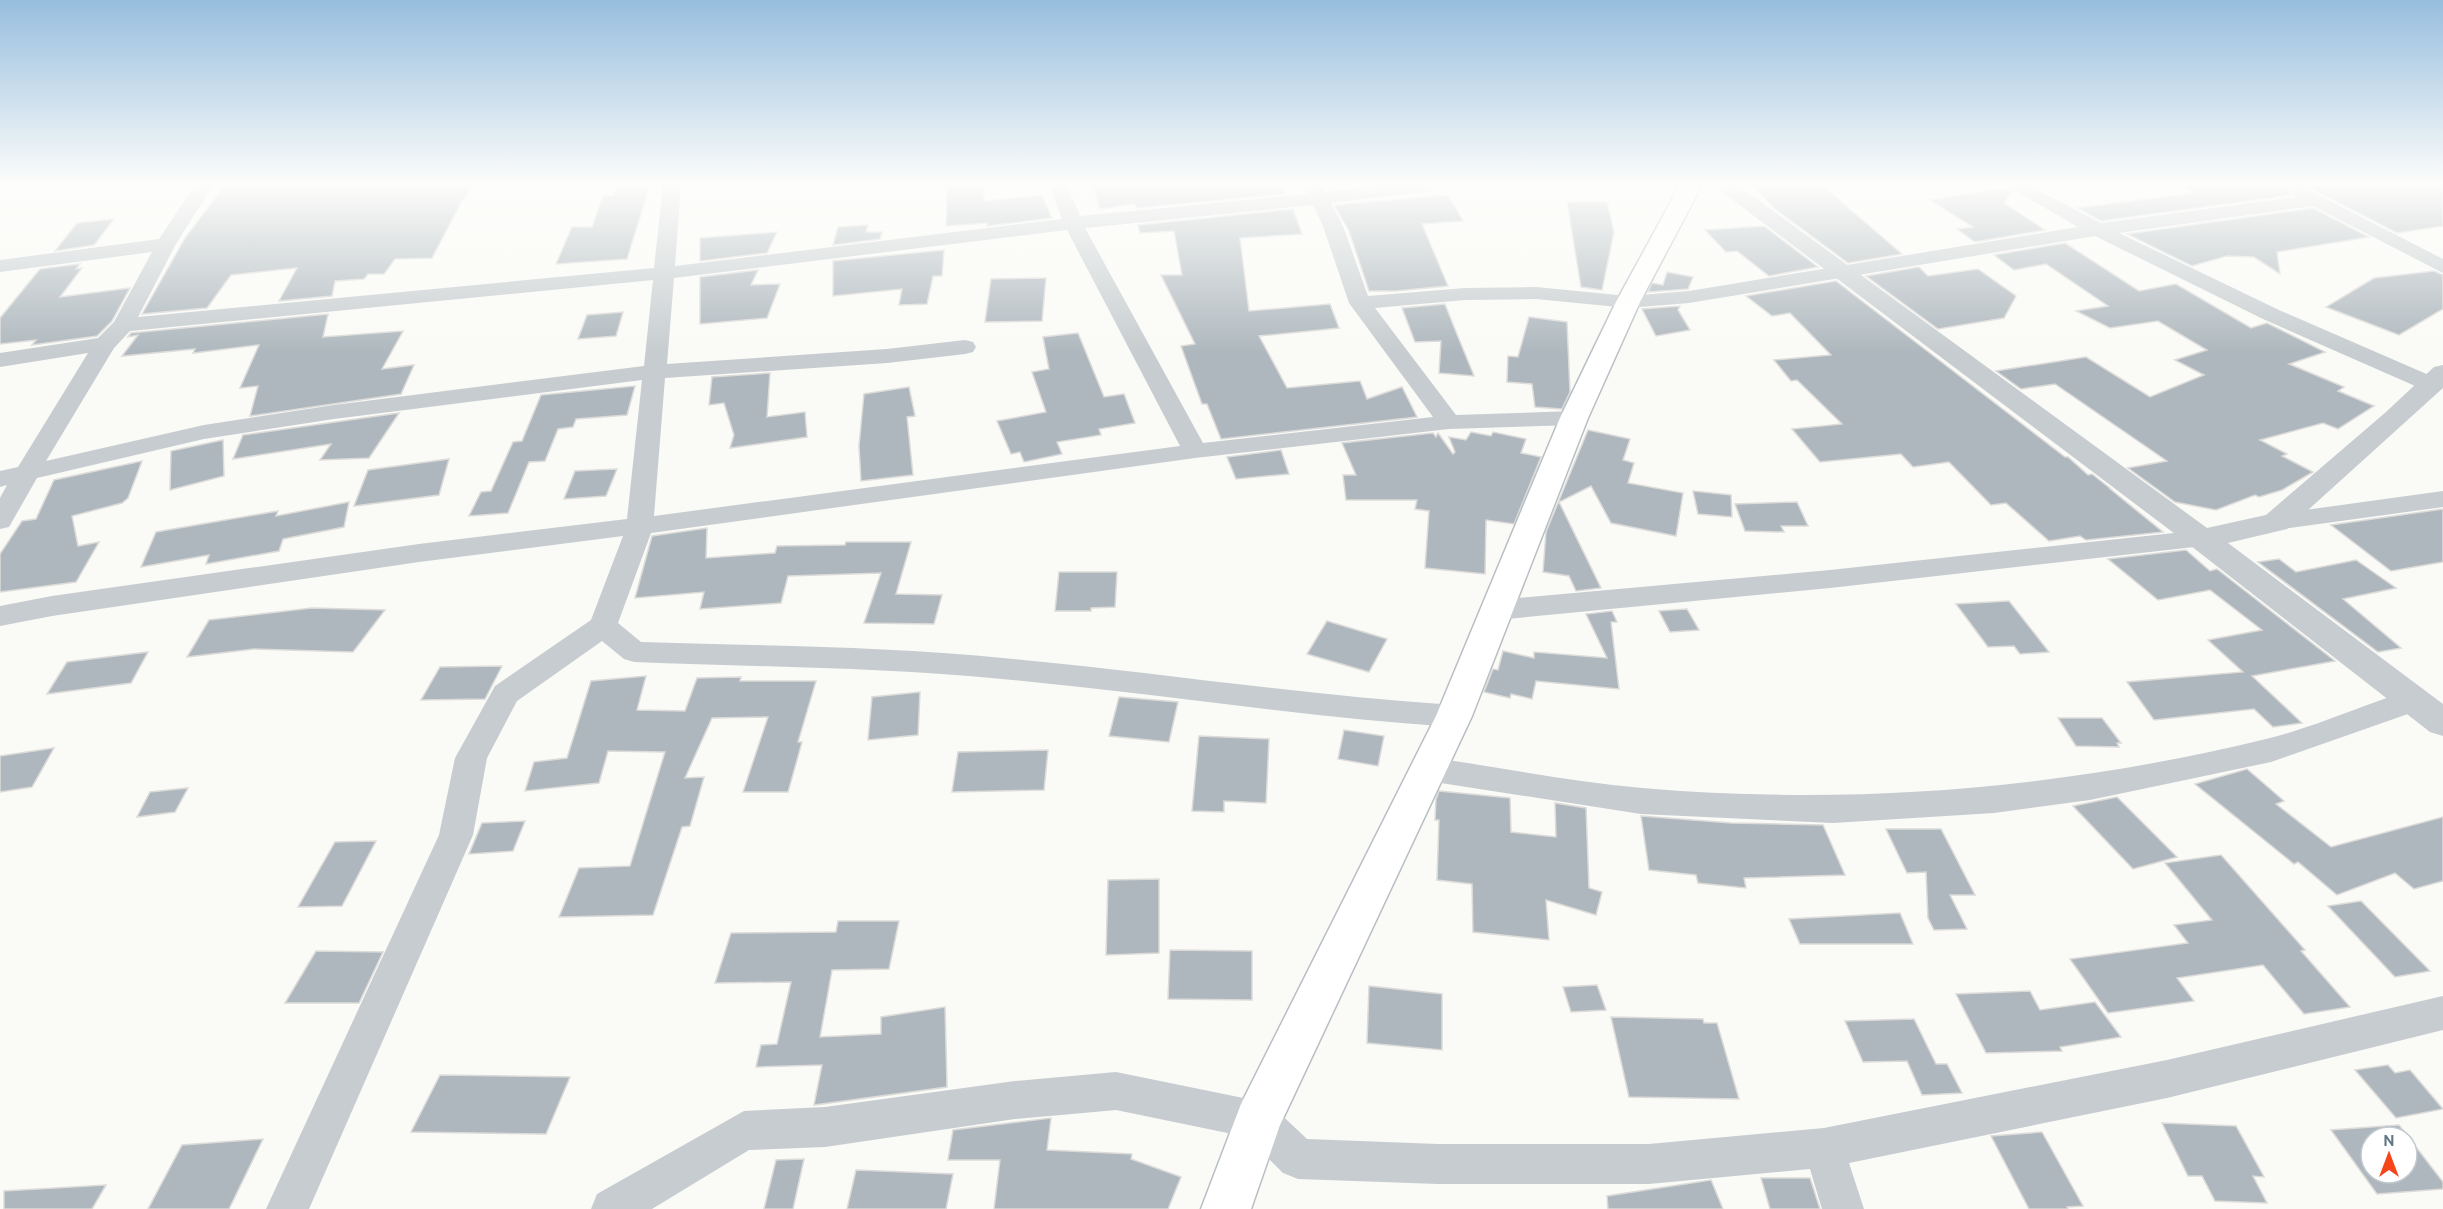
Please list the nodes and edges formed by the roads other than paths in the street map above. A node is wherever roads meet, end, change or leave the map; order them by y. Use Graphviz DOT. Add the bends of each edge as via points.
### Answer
graph roads {
  1 [pos="168,241"];
  2 [pos="667,241"];
  3 [pos="922,241"];
  4 [pos="1083,241"];
  5 [pos="1338,241"];
  6 [pos="1661,241"];
  7 [pos="1801,241"];
  8 [pos="2027,241"];
  9 [pos="2119,241"];
  10 [pos="2394,241"];
  11 [pos="166,244"];
  12 [pos="0,266"];
  13 [pos="2443,267"];
  14 [pos="1843,272"];
  15 [pos="664,273"];
  16 [pos="1628,302"];
  17 [pos="1360,303"];
  18 [pos="123,325"];
  19 [pos="105,344"];
  20 [pos="965,347"];
  21 [pos="0,360"];
  22 [pos="652,372"];
  23 [pos="2436,378"];
  24 [pos="1574,418"];
  25 [pos="1449,422"];
  26 [pos="1195,452"];
  27 [pos="29,473"];
  28 [pos="0,478"];
  29 [pos="2443,500"];
  30 [pos="0,521"];
  31 [pos="2276,522"];
  32 [pos="640,526"];
  33 [pos="2202,539"];
  34 [pos="1496,610"];
  35 [pos="0,616"];
  36 [pos="603,626"];
  37 [pos="2414,700"];
  38 [pos="1454,716"];
  39 [pos="2443,723"];
  40 [pos="1428,769"];
  41 [pos="2443,1013"];
  42 [pos="1258,1120"];
  43 [pos="1824,1148"];
  44 [pos="287,1209"];
  45 [pos="612,1209"];
  46 [pos="1226,1209"];
  47 [pos="1843,1209"];
  1 -- 11 [label="street"];
  2 -- 15 [label="street"];
  3 -- 15 [label="street"];
  4 -- 26 [label="street"];
  5 -- 17 [label="street"];
  6 -- 16 [label="main road"];
  7 -- 14 [label="street"];
  8 -- 14 [label="street"];
  9 -- 23 [label="street" via="2294,327"];
  10 -- 13 [label="street"];
  11 -- 12 [label="street"];
  11 -- 18 [label="street"];
  14 -- 16 [label="street" via="1689,297"];
  14 -- 33 [label="street"];
  15 -- 18 [label="street"];
  15 -- 22 [label="street"];
  16 -- 17 [label="street" via="1536,293 1465,294"];
  16 -- 24 [label="main road"];
  17 -- 25 [label="street"];
  18 -- 19 [label="street"];
  19 -- 21 [label="street"];
  19 -- 27 [label="street" via="63,409"];
  20 -- 22 [label="street"];
  22 -- 27 [label="street" via="215,431"];
  22 -- 32 [label="street"];
  23 -- 31 [label="street" via="2397,418"];
  24 -- 25 [label="street"];
  24 -- 34 [label="main road"];
  25 -- 26 [label="street"];
  26 -- 32 [label="street"];
  27 -- 28 [label="street"];
  27 -- 30 [label="street"];
  29 -- 31 [label="street"];
  31 -- 33 [label="street"];
  32 -- 35 [label="street" via="407,554"];
  32 -- 36 [label="street"];
  33 -- 34 [label="street"];
  33 -- 37 [label="street"];
  34 -- 38 [label="main road"];
  36 -- 38 [label="street" via="634,652 936,663 1164,685 1354,711"];
  36 -- 44 [label="street" via="506,694 471,758 456,835"];
  37 -- 39 [label="street"];
  37 -- 40 [label="street" via="2271,750 2090,787 1994,800 1833,810 1641,801"];
  38 -- 40 [label="main road"];
  40 -- 42 [label="main road"];
  41 -- 43 [label="street" via="2167,1079"];
  42 -- 43 [label="street" via="1298,1159 1438,1164 1649,1164"];
  42 -- 45 [label="street" via="1116,1091 1015,1100 825,1127 744,1131"];
  42 -- 46 [label="main road"];
  43 -- 47 [label="street"];
}
